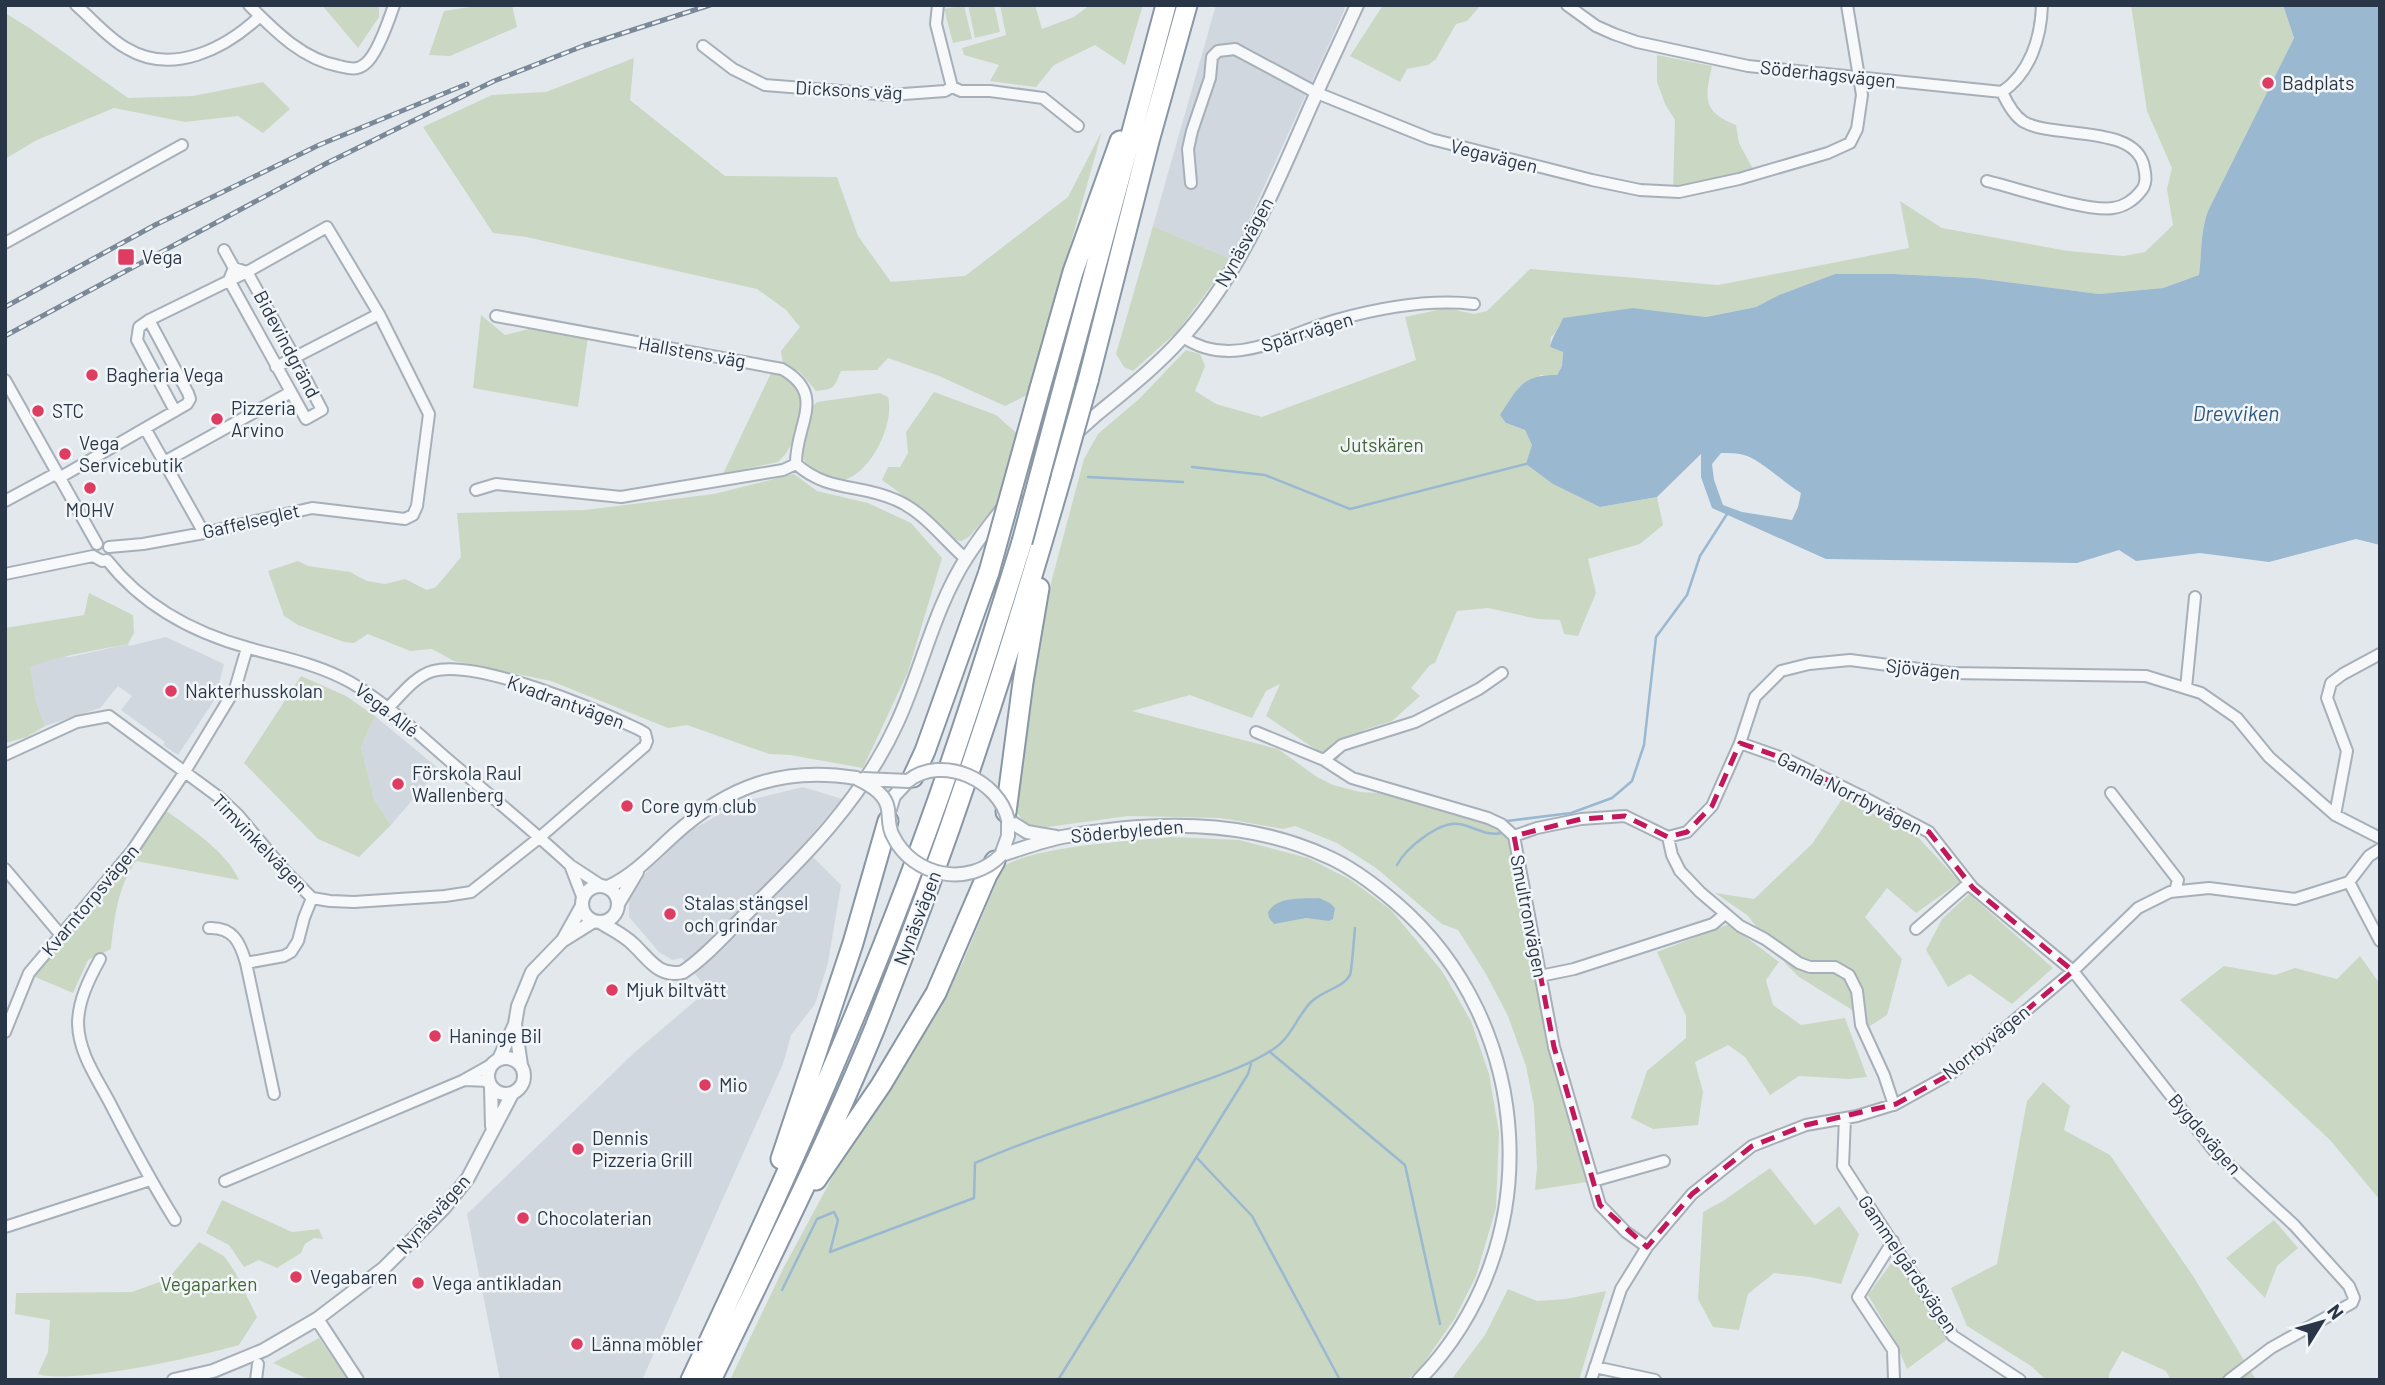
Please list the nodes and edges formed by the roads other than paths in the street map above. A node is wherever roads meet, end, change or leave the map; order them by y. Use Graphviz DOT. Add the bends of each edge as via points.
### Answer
graph roads {
  1 [pos="76,5"];
  2 [pos="249,5"];
  3 [pos="394,5"];
  4 [pos="938,5"];
  5 [pos="1166,5"];
  6 [pos="1187,5"];
  7 [pos="1357,5"];
  8 [pos="1567,5"];
  9 [pos="1847,5"];
  10 [pos="2042,5"];
  11 [pos="260,16"];
  12 [pos="703,46"];
  13 [pos="1147,75"];
  14 [pos="1857,76"];
  15 [pos="951,87"];
  16 [pos="2002,92"];
  17 [pos="1317,93"];
  18 [pos="1078,126"];
  19 [pos="182,145"];
  20 [pos="1987,181"];
  21 [pos="1191,183"];
  22 [pos="5,243"];
  23 [pos="224,250"];
  24 [pos="234,268"];
  25 [pos="247,272"];
  26 [pos="229,280"];
  27 [pos="1474,304"];
  28 [pos="379,314"];
  29 [pos="496,316"];
  30 [pos="149,320"];
  31 [pos="1183,338"];
  32 [pos="295,358"];
  33 [pos="276,367"];
  34 [pos="5,380"];
  35 [pos="291,392"];
  36 [pos="175,411"];
  37 [pos="146,430"];
  38 [pos="166,461"];
  39 [pos="796,464"];
  40 [pos="58,475"];
  41 [pos="477,490"];
  42 [pos="5,500"];
  43 [pos="1048,530"];
  44 [pos="204,533"];
  45 [pos="97,544"];
  46 [pos="109,547"];
  47 [pos="93,556"];
  48 [pos="966,559"];
  49 [pos="107,560"];
  50 [pos="5,573"];
  51 [pos="2195,597"];
  52 [pos="247,648"];
  53 [pos="2380,654"];
  54 [pos="1502,673"];
  55 [pos="2186,688"];
  56 [pos="388,708"];
  57 [pos="1256,732"];
  58 [pos="1740,743"];
  59 [pos="5,755"];
  60 [pos="1324,760"];
  61 [pos="184,773"];
  62 [pos="856,778"];
  63 [pos="910,779"];
  64 [pos="2111,793"];
  65 [pos="889,815"];
  66 [pos="2335,815"];
  67 [pos="1007,816"];
  68 [pos="1514,836"];
  69 [pos="1060,837"];
  70 [pos="1668,837"];
  71 [pos="540,838"];
  72 [pos="2380,838"];
  73 [pos="2380,849"];
  74 [pos="998,858"];
  75 [pos="570,865"];
  76 [pos="5,869"];
  77 [pos="639,869"];
  78 [pos="2349,882"];
  79 [pos="1969,883"];
  80 [pos="605,887"];
  81 [pos="2175,891"];
  82 [pos="312,898"];
  83 [pos="582,902"];
  84 [pos="618,907"];
  85 [pos="1725,914"];
  86 [pos="597,922"];
  87 [pos="209,928"];
  88 [pos="1916,929"];
  89 [pos="60,934"];
  90 [pos="562,941"];
  91 [pos="631,942"];
  92 [pos="2380,942"];
  93 [pos="100,959"];
  94 [pos="246,963"];
  95 [pos="2073,971"];
  96 [pos="1540,976"];
  97 [pos="515,1024"];
  98 [pos="5,1032"];
  99 [pos="496,1061"];
  100 [pos="521,1065"];
  101 [pos="463,1080"];
  102 [pos="490,1084"];
  103 [pos="274,1094"];
  104 [pos="512,1094"];
  105 [pos="1894,1105"];
  106 [pos="1845,1118"];
  107 [pos="492,1130"];
  108 [pos="1664,1161"];
  109 [pos="150,1180"];
  110 [pos="225,1181"];
  111 [pos="1594,1181"];
  112 [pos="175,1220"];
  113 [pos="788,1222"];
  114 [pos="5,1227"];
  115 [pos="1893,1241"];
  116 [pos="1647,1247"];
  117 [pos="739,1279"];
  118 [pos="317,1319"];
  119 [pos="258,1364"];
  120 [pos="1595,1367"];
  121 [pos="174,1380"];
  122 [pos="256,1380"];
  123 [pos="357,1380"];
  124 [pos="691,1380"];
  125 [pos="711,1380"];
  126 [pos="1419,1380"];
  127 [pos="1591,1380"];
  128 [pos="1655,1380"];
  129 [pos="1895,1380"];
  130 [pos="2020,1380"];
  131 [pos="2229,1380"];
  1 -- 11 [label="street" via="126,49 159,60 199,56 226,43"];
  2 -- 11 [label="street"];
  3 -- 11 [label="street" via="373,54 366,64 354,69 314,60"];
  4 -- 15 [label="street" via="936,24"];
  5 -- 13 [label="highway, Nynäsvägen"];
  6 -- 43 [label="highway, Nynäsvägen, bridge"];
  7 -- 17 [label="street, Nynäsvägen"];
  8 -- 14 [label="street, Söderhagsvägen" via="1595,26 1637,42 1748,66"];
  9 -- 14 [label="street"];
  10 -- 16 [label="street" via="2038,43 2017,80"];
  12 -- 15 [label="street, Dicksons väg" via="765,85 890,95"];
  13 -- 63 [label="highway, bridge" via="1109,166 1073,272 989,572 925,751"];
  13 -- 117 [label="highway, Nynäsvägen, bridge" via="997,624 908,883"];
  14 -- 16 [label="street, Söderhagsvägen"];
  14 -- 17 [label="street, Vegavägen" via="1861,95 1857,129 1850,143 1739,179 1679,192 1640,190 1473,152"];
  15 -- 18 [label="street, Dicksons väg" via="1044,99"];
  16 -- 20 [label="street" via="2023,122 2108,138 2134,151 2143,161 2147,178 2142,191 2114,208 2095,208"];
  17 -- 21 [label="street, Vegavägen" via="1235,49 1218,51 1212,57 1188,149"];
  17 -- 31 [label="street, Nynäsvägen" via="1258,220 1222,284"];
  19 -- 22 [label="street"];
  23 -- 24 [label="street"];
  24 -- 25 [label="street, Bidevindgränd"];
  24 -- 26 [label="street, Bidevindgränd"];
  25 -- 26 [label="street"];
  25 -- 28 [label="street, Gaffelseglet" via="327,227"];
  25 -- 32 [label="street, Bidevindgränd"];
  26 -- 30 [label="street"];
  26 -- 33 [label="street, Bidevindgränd"];
  27 -- 31 [label="street, Spärrvägen" via="1450,301 1398,307 1336,320 1259,348 1220,351"];
  28 -- 32 [label="street"];
  28 -- 44 [label="street, Gaffelseglet" via="429,414 413,515 405,519 312,508"];
  29 -- 39 [label="street, Hallstens väg" via="782,369 794,375 807,395"];
  30 -- 36 [label="street" via="139,327 137,340"];
  30 -- 36 [label="street" via="190,399"];
  31 -- 48 [label="street, Nynäsvägen" via="1017,490"];
  32 -- 33 [label="street"];
  32 -- 35 [label="street, Bidevindgränd" via="321,410 306,419"];
  33 -- 35 [label="street, Bidevindgränd"];
  34 -- 40 [label="street"];
  35 -- 38 [label="street"];
  36 -- 37 [label="street"];
  37 -- 38 [label="street"];
  37 -- 40 [label="street"];
  38 -- 44 [label="street"];
  39 -- 41 [label="street" via="631,496 496,484"];
  39 -- 48 [label="street" via="816,480 882,494 913,509"];
  40 -- 42 [label="street"];
  40 -- 45 [label="street"];
  43 -- 67 [label="highway"];
  43 -- 113 [label="highway, Nynäsvägen" via="928,890 873,1032"];
  44 -- 46 [label="street, Gaffelseglet"];
  45 -- 46 [label="street"];
  45 -- 47 [label="street"];
  46 -- 49 [label="street"];
  47 -- 49 [label="street, Vega Allé"];
  47 -- 50 [label="street"];
  48 -- 91 [label="street, Nynäsvägen" via="941,606 889,741 826,834 683,972 654,967"];
  49 -- 52 [label="street, Vega Allé" via="166,614"];
  51 -- 55 [label="street"];
  52 -- 56 [label="street, Vega Allé" via="327,670"];
  52 -- 61 [label="street, Kvarntorpsvägen" via="235,689"];
  53 -- 66 [label="street" via="2331,683 2327,698 2347,751"];
  54 -- 60 [label="street" via="1479,690 1415,722 1342,745"];
  55 -- 58 [label="street, Sjövägen" via="2146,676 1950,673 1850,660 1809,664 1781,671 1755,697"];
  55 -- 66 [label="street, Sjövägen" via="2201,692 2237,718 2269,757"];
  56 -- 71 [label="street, Vega Allé"];
  56 -- 71 [label="street, Kvadrantvägen" via="421,676 457,670 539,689 645,733 645,746"];
  57 -- 60 [label="street, Smultronvägen"];
  58 -- 70 [label="street, Sjövägen" via="1712,806 1687,832"];
  58 -- 79 [label="street, Gamla Norrbyvägen" via="1788,760 1929,832"];
  59 -- 61 [label="street, Timvinkelvägen" via="77,722 108,716"];
  60 -- 68 [label="street, Smultronvägen" via="1352,778 1488,818"];
  61 -- 82 [label="street, Timvinkelvägen" via="238,815"];
  61 -- 89 [label="street, Kvarntorpsvägen" via="132,851"];
  62 -- 63 [label="street, bridge"];
  62 -- 65 [label="street, bridge" via="879,792"];
  62 -- 77 [label="street" via="798,775 738,790 705,808"];
  63 -- 65 [label="street" via="894,796"];
  63 -- 67 [label="street, bridge" via="933,771 963,774 983,784"];
  64 -- 81 [label="street" via="2178,880"];
  65 -- 74 [label="street, bridge" via="899,846 923,868 960,875 979,871"];
  65 -- 117 [label="highway" via="845,967"];
  66 -- 72 [label="street, Sjövägen"];
  67 -- 69 [label="street, Söderbyleden" via="1027,832"];
  67 -- 74 [label="street" via="1008,836"];
  68 -- 70 [label="street" via="1581,819 1625,816"];
  68 -- 96 [label="street, Smultronvägen"];
  69 -- 74 [label="street, Söderbyleden"];
  69 -- 126 [label="street, Söderbyleden" via="1166,825 1232,829 1275,837 1327,856 1407,913 1467,987 1489,1034 1502,1081 1509,1128 1509,1180 1496,1249 1477,1297 1451,1341"];
  70 -- 85 [label="street" via="1680,871"];
  71 -- 75 [label="street, Vega Allé"];
  71 -- 82 [label="street, Timvinkelvägen" via="471,892 354,902"];
  73 -- 78 [label="street"];
  74 -- 113 [label="highway" via="936,993 881,1085"];
  75 -- 80 [label="street, Vega Allé"];
  75 -- 83 [label="street, Vega Allé"];
  76 -- 89 [label="street"];
  77 -- 80 [label="street"];
  77 -- 84 [label="street"];
  78 -- 81 [label="street, Norrbyvägen" via="2295,900 2209,888"];
  78 -- 92 [label="street"];
  79 -- 88 [label="street"];
  79 -- 95 [label="street, Gamla Norrbyvägen"];
  80 -- 83 [label="street" via="590,889"];
  80 -- 84 [label="street" via="614,893"];
  81 -- 95 [label="street, Norrbyvägen" via="2138,908"];
  82 -- 94 [label="street" via="291,952"];
  83 -- 86 [label="street" via="587,917"];
  83 -- 90 [label="street"];
  84 -- 86 [label="street" via="612,918"];
  84 -- 91 [label="street, Nynäsvägen"];
  85 -- 96 [label="street" via="1713,924"];
  85 -- 105 [label="street" via="1799,963 1836,967 1849,975 1857,991 1861,1025"];
  86 -- 90 [label="street"];
  86 -- 91 [label="street, Nynäsvägen"];
  87 -- 94 [label="street" via="237,938"];
  89 -- 98 [label="street, Kvarntorpsvägen" via="29,973"];
  90 -- 97 [label="street" via="532,972"];
  93 -- 109 [label="street" via="79,1010 84,1053"];
  94 -- 103 [label="street"];
  95 -- 105 [label="street, Norrbyvägen" via="1952,1073"];
  95 -- 131 [label="street, Bygdevägen" via="2215,1152 2294,1225 2354,1298 2271,1348"];
  96 -- 111 [label="street, Smultronvägen" via="1559,1068"];
  97 -- 99 [label="street"];
  97 -- 100 [label="street"];
  99 -- 100 [label="street" via="510,1058"];
  99 -- 101 [label="street"];
  99 -- 102 [label="street" via="488,1074"];
  100 -- 104 [label="street" via="524,1080"];
  101 -- 102 [label="street"];
  101 -- 110 [label="street"];
  102 -- 104 [label="street" via="502,1094"];
  102 -- 107 [label="street, Nynäsvägen"];
  104 -- 107 [label="street, Nynäsvägen"];
  105 -- 106 [label="street, Norrbyvägen"];
  106 -- 115 [label="street, Gammelgårdsvägen" via="1843,1166"];
  106 -- 116 [label="street, Norrbyvägen" via="1806,1125 1752,1146 1692,1194"];
  107 -- 118 [label="street, Nynäsvägen" via="468,1178 444,1208 384,1268"];
  108 -- 111 [label="street"];
  109 -- 112 [label="street"];
  109 -- 114 [label="street"];
  111 -- 116 [label="street, Smultronvägen" via="1600,1205"];
  113 -- 125 [label="highway, Nynäsvägen"];
  115 -- 129 [label="street" via="1858,1297 1893,1350"];
  115 -- 130 [label="street, Gammelgårdsvägen" via="1953,1336"];
  116 -- 120 [label="street, Norrbyvägen" via="1621,1289"];
  117 -- 124 [label="highway, Nynäsvägen"];
  118 -- 121 [label="street, Nynäsvägen" via="264,1350 213,1371"];
  118 -- 123 [label="street"];
  119 -- 122 [label="street"];
  120 -- 127 [label="street, Norrbyvägen"];
  120 -- 128 [label="street"];
}
